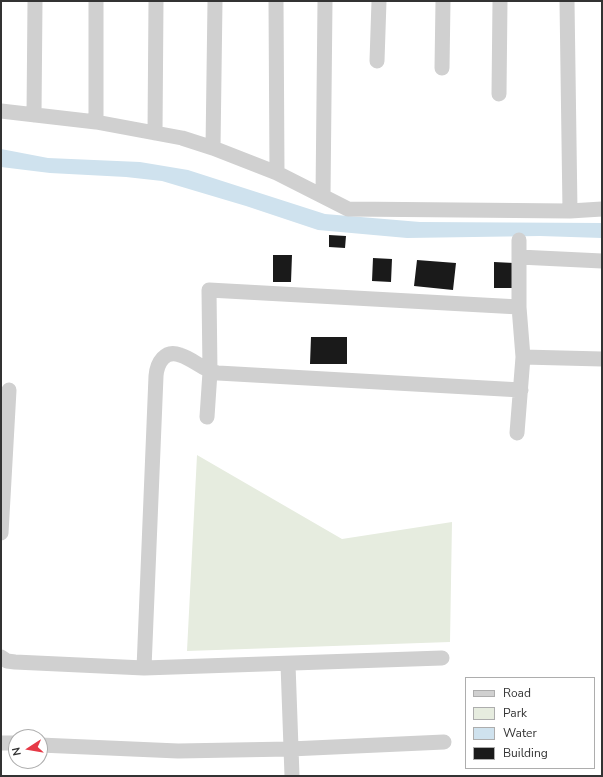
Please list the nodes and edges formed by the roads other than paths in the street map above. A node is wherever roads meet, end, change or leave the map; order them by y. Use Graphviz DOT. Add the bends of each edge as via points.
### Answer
graph roads {
  1 [pos="35,1"];
  2 [pos="96,1"];
  3 [pos="156,1"];
  4 [pos="215,1"];
  5 [pos="276,1"];
  6 [pos="325,1"];
  7 [pos="379,1"];
  8 [pos="443,1"];
  9 [pos="500,1"];
  10 [pos="567,1"];
  11 [pos="377,61"];
  12 [pos="442,68"];
  13 [pos="498,94"];
  14 [pos="1,111"];
  15 [pos="34,115"];
  16 [pos="96,122"];
  17 [pos="155,133"];
  18 [pos="213,148"];
  19 [pos="277,174"];
  20 [pos="323,196"];
  21 [pos="602,209"];
  22 [pos="570,210"];
  23 [pos="518,240"];
  24 [pos="518,257"];
  25 [pos="602,261"];
  26 [pos="518,307"];
  27 [pos="523,357"];
  28 [pos="602,359"];
  29 [pos="210,372"];
  30 [pos="9,390"];
  31 [pos="521,390"];
  32 [pos="207,417"];
  33 [pos="517,433"];
  34 [pos="1,533"];
  35 [pos="1,657"];
  36 [pos="442,658"];
  37 [pos="288,664"];
  38 [pos="144,668"];
  39 [pos="444,742"];
  40 [pos="48,744"];
  41 [pos="290,749"];
  42 [pos="292,776"];
  1 -- 15 [label="street"];
  2 -- 16 [label="street"];
  3 -- 17 [label="street"];
  4 -- 18 [label="street"];
  5 -- 19 [label="street"];
  6 -- 20 [label="street"];
  7 -- 11 [label="street"];
  8 -- 12 [label="street"];
  9 -- 13 [label="street"];
  10 -- 22 [label="street"];
  14 -- 15 [label="street"];
  15 -- 16 [label="street"];
  16 -- 17 [label="street"];
  17 -- 18 [label="street"];
  18 -- 19 [label="street"];
  19 -- 20 [label="street"];
  20 -- 22 [label="street" via="348,209"];
  21 -- 22 [label="street"];
  23 -- 24 [label="street"];
  24 -- 25 [label="street"];
  24 -- 26 [label="street"];
  26 -- 27 [label="street"];
  26 -- 29 [label="street" via="209,290"];
  27 -- 28 [label="street"];
  27 -- 31 [label="street"];
  29 -- 31 [label="street"];
  29 -- 32 [label="street"];
  29 -- 38 [label="street" via="181,355 174,354 166,355 159,361 156,369"];
  30 -- 34 [label="street"];
  31 -- 33 [label="street"];
  35 -- 38 [label="street" via="15,662"];
  36 -- 37 [label="street"];
  37 -- 38 [label="street"];
  37 -- 41 [label="street"];
  39 -- 41 [label="street"];
  40 -- 41 [label="street" via="178,751"];
  41 -- 42 [label="street"];
}
